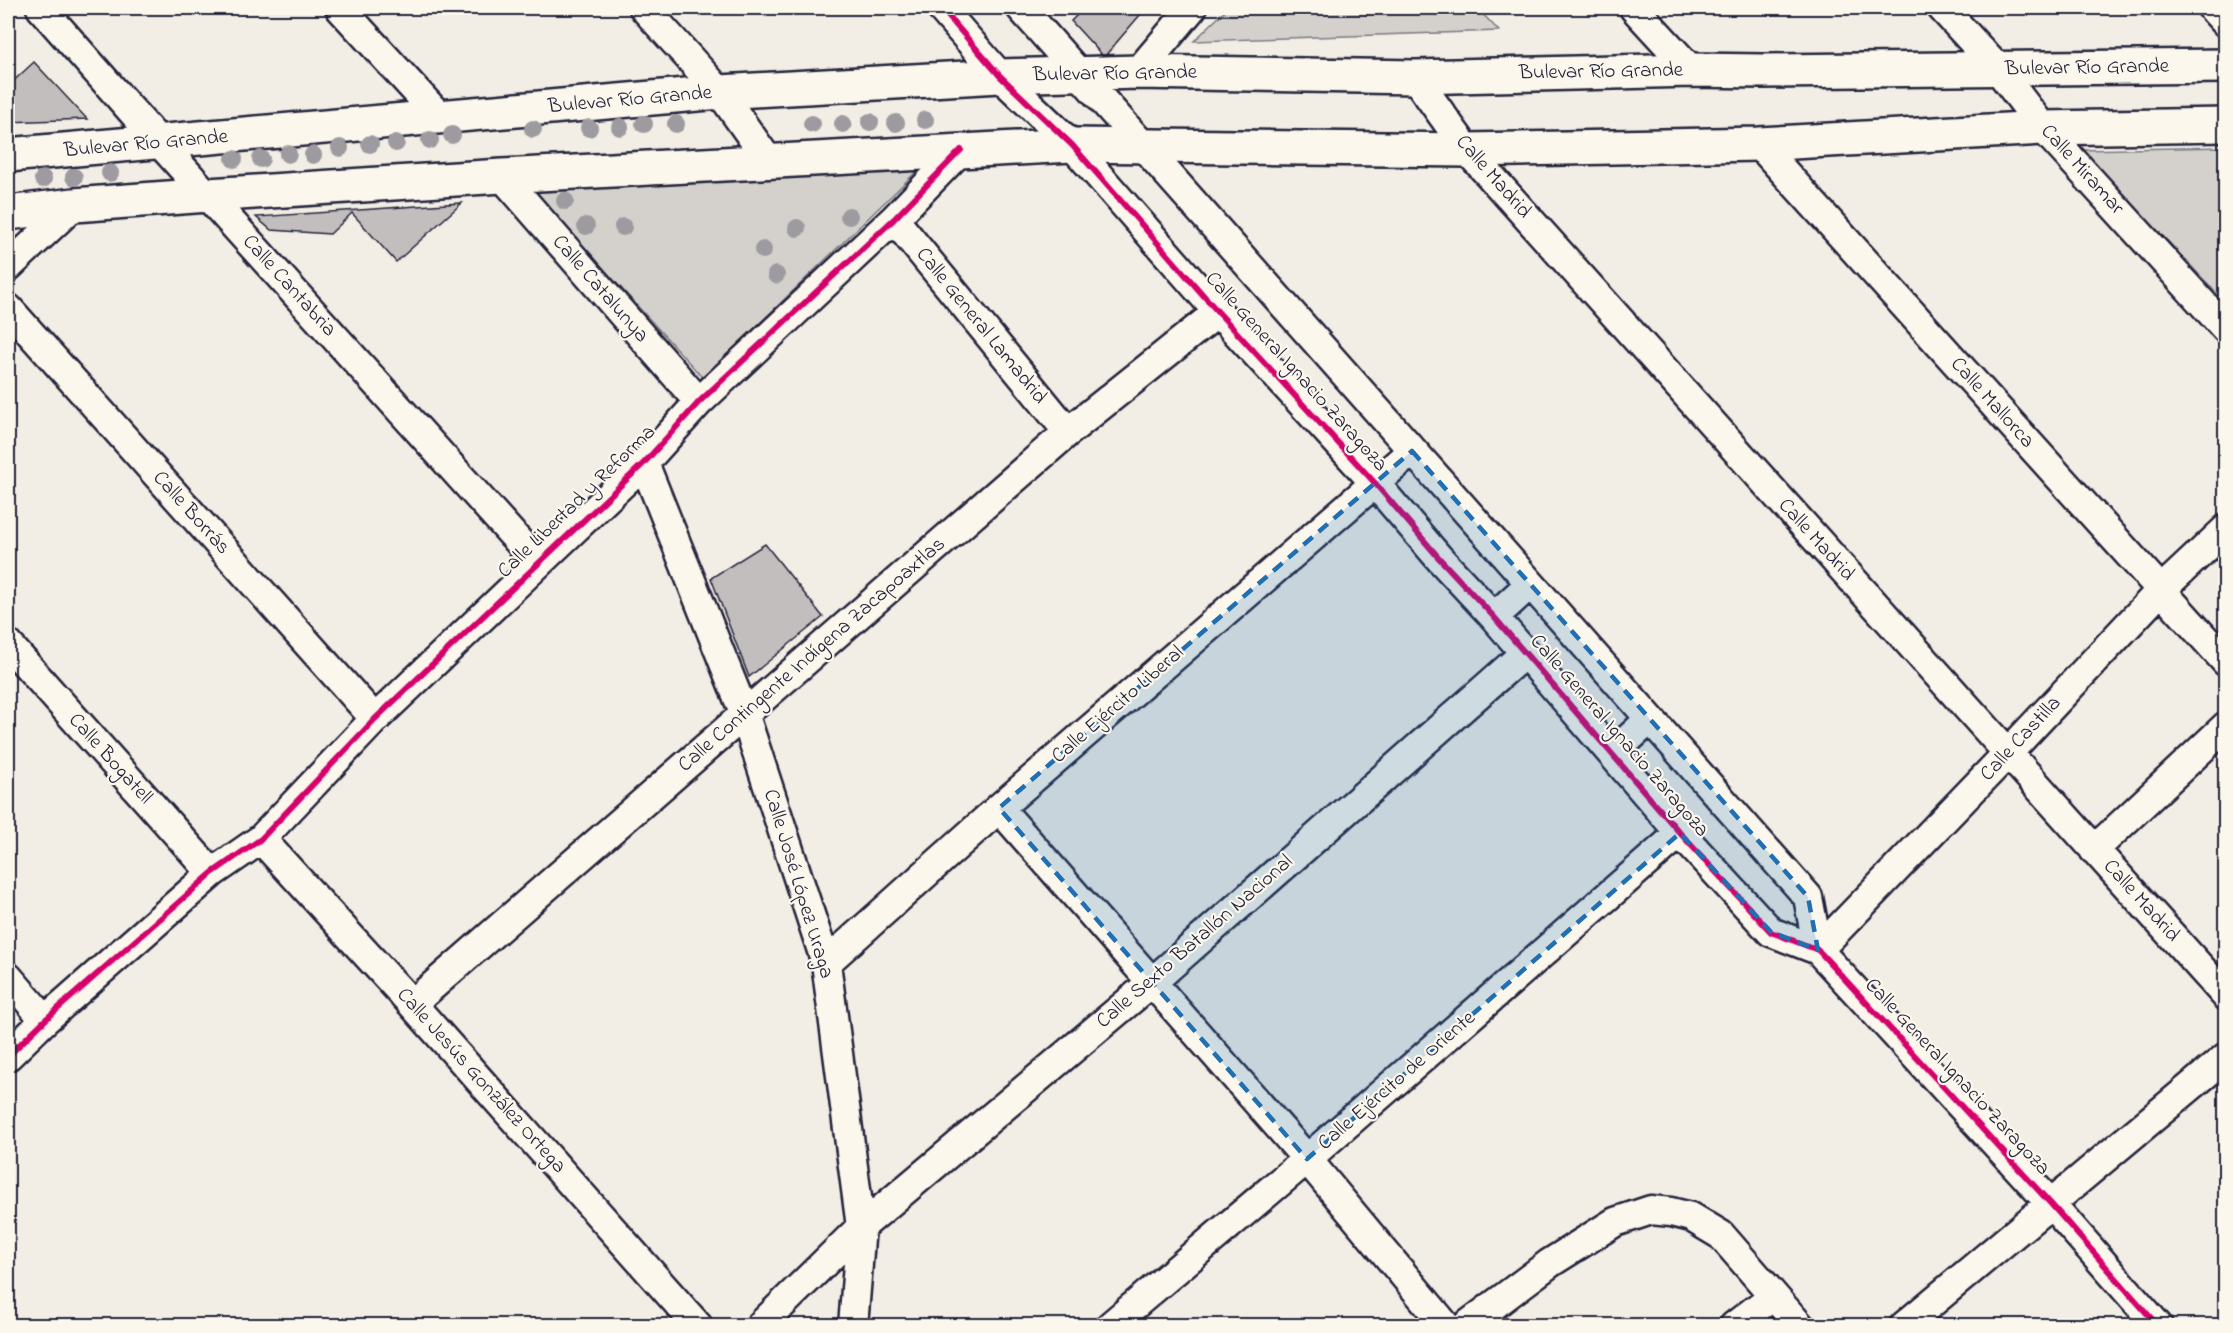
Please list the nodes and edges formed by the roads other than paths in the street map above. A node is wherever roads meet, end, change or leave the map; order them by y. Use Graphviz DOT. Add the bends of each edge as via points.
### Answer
graph roads {
  1 [pos="41,8"];
  2 [pos="340,8"];
  3 [pos="644,8"];
  4 [pos="942,8"];
  5 [pos="1021,8"];
  6 [pos="1192,8"];
  7 [pos="1634,8"];
  8 [pos="1942,8"];
  9 [pos="2212,8"];
  10 [pos="2226,23"];
  11 [pos="2226,66"];
  12 [pos="1998,69"];
  13 [pos="1691,70"];
  14 [pos="1077,72"];
  15 [pos="1138,72"];
  16 [pos="1000,76"];
  17 [pos="1414,77"];
  18 [pos="720,92"];
  19 [pos="439,116"];
  20 [pos="2226,125"];
  21 [pos="2043,128"];
  22 [pos="160,143"];
  23 [pos="1759,144"];
  24 [pos="1072,145"];
  25 [pos="1142,145"];
  26 [pos="961,150"];
  27 [pos="1467,150"];
  28 [pos="8,156"];
  29 [pos="768,160"];
  30 [pos="502,176"];
  31 [pos="208,195"];
  32 [pos="74,205"];
  33 [pos="8,213"];
  34 [pos="894,219"];
  35 [pos="8,267"];
  36 [pos="8,308"];
  37 [pos="1218,312"];
  38 [pos="2226,329"];
  39 [pos="699,402"];
  40 [pos="1068,432"];
  41 [pos="1412,451"];
  42 [pos="644,463"];
  43 [pos="1374,482"];
  44 [pos="2226,529"];
  45 [pos="538,563"];
  46 [pos="1530,584"];
  47 [pos="2160,591"];
  48 [pos="1494,617"];
  49 [pos="8,644"];
  50 [pos="1525,653"];
  51 [pos="2226,662"];
  52 [pos="744,713"];
  53 [pos="375,719"];
  54 [pos="1650,719"];
  55 [pos="2226,726"];
  56 [pos="1612,754"];
  57 [pos="2007,754"];
  58 [pos="999,808"];
  59 [pos="1680,833"];
  60 [pos="261,839"];
  61 [pos="2094,850"];
  62 [pos="212,873"];
  63 [pos="1818,950"];
  64 [pos="826,963"];
  65 [pos="8,977"];
  66 [pos="1151,983"];
  67 [pos="2226,996"];
  68 [pos="412,1004"];
  69 [pos="45,1020"];
  70 [pos="8,1056"];
  71 [pos="2226,1057"];
  72 [pos="1307,1159"];
  73 [pos="2051,1204"];
  74 [pos="861,1227"];
  75 [pos="1773,1296"];
  76 [pos="698,1326"];
  77 [pos="760,1326"];
  78 [pos="854,1326"];
  79 [pos="1110,1326"];
  80 [pos="1446,1326"];
  81 [pos="1466,1326"];
  82 [pos="1734,1326"];
  83 [pos="1800,1326"];
  84 [pos="1904,1326"];
  85 [pos="2158,1326"];
  1 -- 22 [label="street, Calle Cantabria"];
  2 -- 19 [label="street"];
  3 -- 18 [label="street"];
  4 -- 16 [label="street, Calle General Ignacio Zaragoza"];
  5 -- 14 [label="street, Calle General Ignacio Zaragoza"];
  6 -- 15 [label="street"];
  7 -- 13 [label="street"];
  8 -- 12 [label="street, Calle Miramar"];
  9 -- 10 [label="street"];
  11 -- 12 [label="main road, Bulevar Río Grande"];
  12 -- 13 [label="main road, Bulevar Río Grande"];
  12 -- 21 [label="street, Calle Miramar"];
  13 -- 17 [label="main road, Bulevar Río Grande"];
  14 -- 15 [label="main road, Bulevar Río Grande"];
  14 -- 16 [label="main road, Bulevar Río Grande"];
  14 -- 25 [label="street, Calle General Ignacio Zaragoza"];
  15 -- 17 [label="main road, Bulevar Río Grande"];
  16 -- 18 [label="main road, Bulevar Río Grande"];
  16 -- 24 [label="street, Calle General Ignacio Zaragoza"];
  17 -- 27 [label="street, Calle Madrid"];
  18 -- 19 [label="main road, Bulevar Río Grande"];
  18 -- 29 [label="street"];
  19 -- 22 [label="main road, Bulevar Río Grande"];
  20 -- 21 [label="main road"];
  21 -- 23 [label="main road"];
  21 -- 38 [label="street, Calle Miramar"];
  22 -- 28 [label="main road, Bulevar Río Grande"];
  22 -- 31 [label="street, Calle Cantabria"];
  23 -- 27 [label="main road"];
  23 -- 47 [label="street, Calle Mallorca"];
  24 -- 25 [label="main road"];
  24 -- 26 [label="main road"];
  24 -- 37 [label="street, Calle General Ignacio Zaragoza"];
  25 -- 27 [label="main road"];
  25 -- 41 [label="street, Calle General Ignacio Zaragoza"];
  26 -- 29 [label="main road"];
  26 -- 34 [label="street, Calle Libertad y Reforma"];
  27 -- 57 [label="street, Calle Madrid"];
  29 -- 30 [label="main road"];
  30 -- 31 [label="main road"];
  30 -- 39 [label="street, Calle Catalunya"];
  31 -- 32 [label="main road"];
  31 -- 45 [label="street, Calle Cantabria"];
  32 -- 33 [label="main road"];
  32 -- 35 [label="street"];
  34 -- 39 [label="street, Calle Libertad y Reforma"];
  34 -- 40 [label="street, Calle General Lamadrid"];
  36 -- 53 [label="street, Calle Borrás"];
  37 -- 40 [label="street, Calle Contingente Indígena Zacapoaxtlas"];
  37 -- 43 [label="street, Calle General Ignacio Zaragoza"];
  39 -- 42 [label="street, Calle Libertad y Reforma"];
  40 -- 52 [label="street, Calle Contingente Indígena Zacapoaxtlas"];
  41 -- 43 [label="street, Calle Ejército Liberal"];
  41 -- 46 [label="street, Calle General Ignacio Zaragoza"];
  42 -- 45 [label="street, Calle Libertad y Reforma"];
  42 -- 52 [label="street, Calle José López Uraga"];
  43 -- 48 [label="street, Calle General Ignacio Zaragoza"];
  43 -- 58 [label="street, Calle Ejército Liberal"];
  44 -- 47 [label="street, Calle Castilla"];
  45 -- 53 [label="street, Calle Libertad y Reforma"];
  46 -- 48 [label="street"];
  46 -- 54 [label="street, Calle General Ignacio Zaragoza"];
  47 -- 51 [label="street, Calle Mallorca"];
  47 -- 57 [label="street, Calle Castilla"];
  48 -- 50 [label="street, Calle General Ignacio Zaragoza"];
  49 -- 62 [label="street, Calle Bogatell"];
  50 -- 56 [label="street, Calle General Ignacio Zaragoza"];
  50 -- 66 [label="street, Calle Sexto Batallón Nacional"];
  52 -- 64 [label="street, Calle José López Uraga"];
  52 -- 68 [label="street, Calle Contingente Indígena Zacapoaxtlas"];
  53 -- 60 [label="street, Calle Libertad y Reforma"];
  54 -- 56 [label="street"];
  54 -- 63 [label="street, Calle General Ignacio Zaragoza" via="1808,897"];
  55 -- 61 [label="street"];
  56 -- 59 [label="street, Calle General Ignacio Zaragoza"];
  57 -- 61 [label="street, Calle Madrid"];
  57 -- 63 [label="street, Calle Castilla"];
  58 -- 64 [label="street, Calle Ejército Liberal"];
  58 -- 66 [label="street"];
  59 -- 63 [label="street, Calle General Ignacio Zaragoza" via="1770,932"];
  59 -- 72 [label="street, Calle Ejército de Oriente"];
  60 -- 62 [label="street, Calle Libertad y Reforma"];
  60 -- 68 [label="street, Calle Jesús González Ortega"];
  61 -- 67 [label="street, Calle Madrid"];
  62 -- 69 [label="street, Calle Libertad y Reforma"];
  63 -- 73 [label="street, Calle General Ignacio Zaragoza"];
  64 -- 74 [label="street, Calle José López Uraga"];
  65 -- 69 [label="street"];
  66 -- 72 [label="street"];
  66 -- 74 [label="street, Calle Sexto Batallón Nacional"];
  68 -- 76 [label="street, Calle Jesús González Ortega"];
  69 -- 70 [label="street, Calle Libertad y Reforma"];
  71 -- 73 [label="street"];
  72 -- 79 [label="street, Calle Ejército de Oriente"];
  72 -- 80 [label="street"];
  73 -- 84 [label="street"];
  73 -- 85 [label="street, Calle General Ignacio Zaragoza"];
  74 -- 77 [label="street, Calle Sexto Batallón Nacional"];
  74 -- 78 [label="street, Calle José López Uraga"];
  75 -- 81 [label="street" via="1721,1235 1691,1217 1651,1210 1615,1222 1550,1263"];
  75 -- 82 [label="street"];
  75 -- 83 [label="street"];
}
